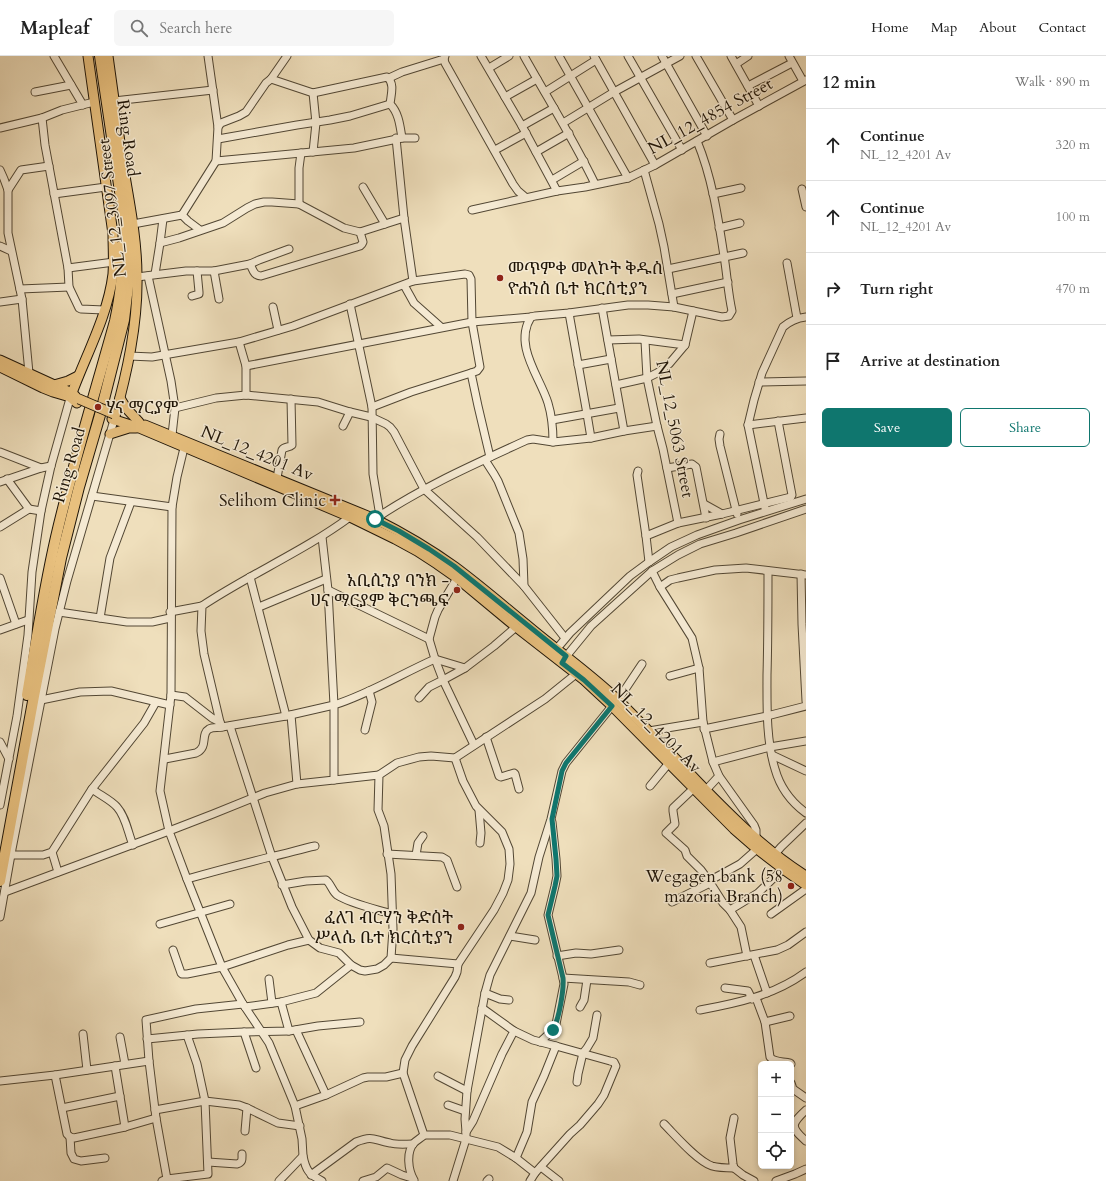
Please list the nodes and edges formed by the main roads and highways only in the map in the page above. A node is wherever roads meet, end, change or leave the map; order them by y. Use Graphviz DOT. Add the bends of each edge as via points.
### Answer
graph roads {
  1 [pos="88,56"];
  2 [pos="94,56"];
  3 [pos="100,56"];
  4 [pos="108,56"];
  5 [pos="0,360"];
  6 [pos="0,368"];
  7 [pos="78,376"];
  8 [pos="54,385"];
  9 [pos="75,398"];
  10 [pos="120,398"];
  11 [pos="114,417"];
  12 [pos="138,425"];
  13 [pos="110,434"];
  14 [pos="554,652"];
  15 [pos="564,659"];
  16 [pos="615,703"];
  17 [pos="0,844"];
  18 [pos="806,876"];
  19 [pos="0,881"];
  20 [pos="806,885"];
  1 -- 7 [label="main road" via="113,234 114,262 104,310"];
  2 -- 17 [label="highway, Ring Road" via="120,241 120,299 56,538"];
  3 -- 19 [label="highway, Ring Road" via="127,239 128,296 119,342 61,558"];
  4 -- 10 [label="main road, NL_12_3097 Street" via="133,224 137,277 135,315"];
  5 -- 8 [label="main road"];
  6 -- 9 [label="main road" via="53,392"];
  7 -- 8 [label="main road" via="68,382"];
  7 -- 9 [label="main road"];
  8 -- 9 [label="main road"];
  9 -- 11 [label="main road, bridge"];
  10 -- 11 [label="main road, NL_12_3097 Street"];
  10 -- 12 [label="main road"];
  11 -- 12 [label="main road"];
  12 -- 13 [label="main road"];
  12 -- 14 [label="main road, NL_12_4201 Av" via="184,448 350,517 417,551 457,578 516,627"];
  12 -- 14 [label="main road, NL_12_4201 Av" via="172,435 378,518 454,566"];
  14 -- 15 [label="main road, NL_12_4201 Av"];
  15 -- 16 [label="main road, NL_12_4201 Av" via="576,674"];
  15 -- 16 [label="main road, NL_12_4201 Av" via="577,664"];
  16 -- 18 [label="main road, NL_12_4201 Av" via="649,731 738,822 775,854"];
  16 -- 20 [label="main road, NL_12_4201 Av" via="669,763 734,828 757,849"];
}
